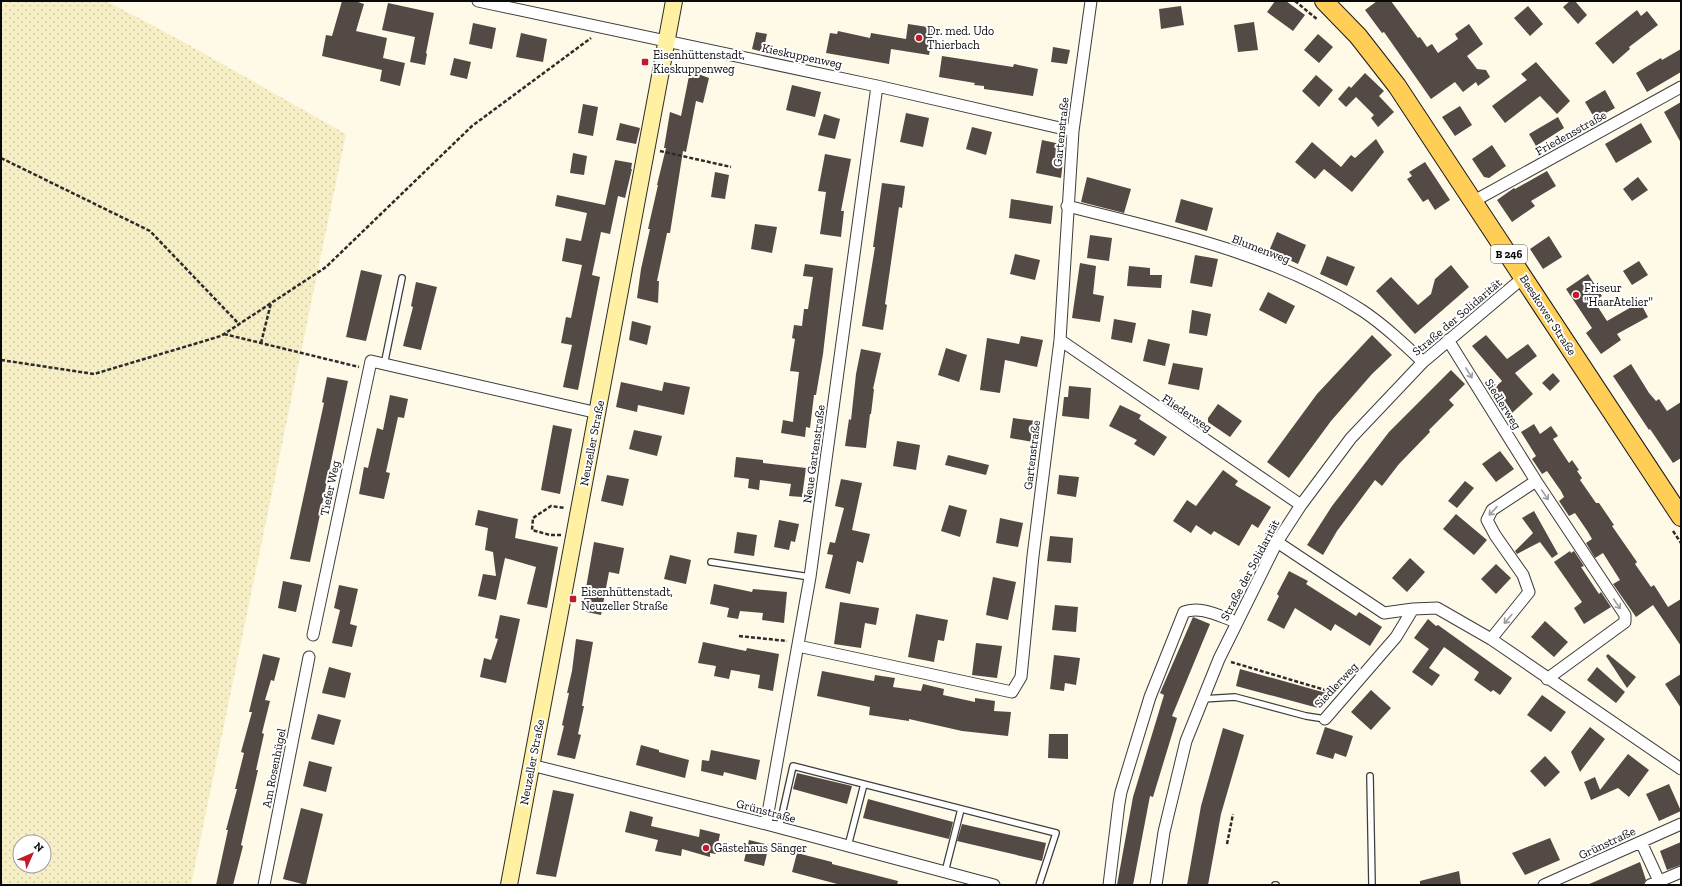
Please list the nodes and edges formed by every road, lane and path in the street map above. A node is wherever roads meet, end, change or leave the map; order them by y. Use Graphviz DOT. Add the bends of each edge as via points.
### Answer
graph roads {
  1 [pos="478,1"];
  2 [pos="674,1"];
  3 [pos="1091,1"];
  4 [pos="1324,1"];
  5 [pos="605,28"];
  6 [pos="666,40"];
  7 [pos="877,86"];
  8 [pos="1681,87"];
  9 [pos="1073,131"];
  10 [pos="646,148"];
  11 [pos="1,158"];
  12 [pos="731,167"];
  13 [pos="1474,201"];
  14 [pos="1068,206"];
  15 [pos="1524,277"];
  16 [pos="402,278"];
  17 [pos="271,303"];
  18 [pos="239,324"];
  19 [pos="224,334"];
  20 [pos="1060,340"];
  21 [pos="1448,340"];
  22 [pos="261,343"];
  23 [pos="1,360"];
  24 [pos="1423,362"];
  25 [pos="384,364"];
  26 [pos="369,369"];
  27 [pos="598,413"];
  28 [pos="1536,481"];
  29 [pos="1301,505"];
  30 [pos="580,510"];
  31 [pos="1681,517"];
  32 [pos="575,535"];
  33 [pos="1277,542"];
  34 [pos="711,562"];
  35 [pos="810,578"];
  36 [pos="1413,609"];
  37 [pos="1236,622"];
  38 [pos="313,635"];
  39 [pos="739,636"];
  40 [pos="1491,639"];
  41 [pos="799,644"];
  42 [pos="309,657"];
  43 [pos="1218,659"];
  44 [pos="1547,679"];
  45 [pos="1346,696"];
  46 [pos="1202,699"];
  47 [pos="1325,720"];
  48 [pos="531,765"];
  49 [pos="1681,769"];
  50 [pos="1370,776"];
  51 [pos="864,784"];
  52 [pos="961,809"];
  53 [pos="1233,814"];
  54 [pos="766,824"];
  55 [pos="1681,824"];
  56 [pos="780,828"];
  57 [pos="1641,842"];
  58 [pos="1227,844"];
  59 [pos="848,846"];
  60 [pos="945,872"];
  61 [pos="1681,872"];
  62 [pos="1556,883"];
  63 [pos="1654,883"];
  64 [pos="264,885"];
  65 [pos="509,885"];
  66 [pos="994,885"];
  67 [pos="1039,885"];
  68 [pos="1109,885"];
  69 [pos="1156,885"];
  70 [pos="1372,885"];
  71 [pos="1544,885"];
  1 -- 5 [label="street, Kieskuppenweg"];
  2 -- 6 [label="main road, Neuzeller Straße"];
  3 -- 9 [label="street, Gartenstraße"];
  4 -- 13 [label="main road, Beeskower Straße / B 246" via="1344,19 1397,86"];
  5 -- 6 [label="street, Kieskuppenweg"];
  5 -- 17 [label="path" via="472,126 326,267"];
  6 -- 7 [label="street, Kieskuppenweg"];
  6 -- 10 [label="main road, Neuzeller Straße"];
  7 -- 9 [label="street, Kieskuppenweg"];
  7 -- 35 [label="street, Neue Gartenstraße"];
  8 -- 13 [label="street, Friedensstraße"];
  9 -- 14 [label="street, Gartenstraße"];
  10 -- 12 [label="path"];
  10 -- 27 [label="main road, Neuzeller Straße"];
  11 -- 18 [label="path" via="150,231"];
  13 -- 15 [label="main road, Beeskower Straße / B 246"];
  14 -- 20 [label="street, Gartenstraße"];
  14 -- 24 [label="street, Blumenweg" via="1184,235 1247,256 1305,280 1364,312"];
  15 -- 21 [label="street, Straße der Solidarität"];
  15 -- 31 [label="main road, Beeskower Straße / B 246"];
  16 -- 25 [label="lane"];
  17 -- 18 [label="path"];
  17 -- 22 [label="path"];
  18 -- 19 [label="path"];
  19 -- 22 [label="path"];
  19 -- 23 [label="path" via="94,374"];
  20 -- 29 [label="street, Fliederweg"];
  20 -- 41 [label="street, Gartenstraße" via="1021,677 1012,692"];
  21 -- 24 [label="street, Straße der Solidarität"];
  21 -- 28 [label="street, Siedlerweg, one-way"];
  22 -- 26 [label="path"];
  24 -- 29 [label="street, Straße der Solidarität" via="1351,438"];
  25 -- 26 [label="street" via="371,361"];
  25 -- 27 [label="street"];
  26 -- 38 [label="street, Tiefer Weg"];
  27 -- 30 [label="main road, Neuzeller Straße"];
  28 -- 40 [label="street, one-way" via="1492,510 1487,520 1523,576 1529,592"];
  28 -- 44 [label="street, Siedlerweg, one-way" via="1625,615 1625,622"];
  29 -- 33 [label="street, Straße der Solidarität"];
  30 -- 32 [label="main road, Neuzeller Straße"];
  30 -- 32 [label="path" via="551,506 532,518 532,530 550,535"];
  32 -- 48 [label="main road, Neuzeller Straße"];
  33 -- 36 [label="street" via="1384,613"];
  33 -- 37 [label="street, Straße der Solidarität"];
  34 -- 35 [label="lane"];
  35 -- 41 [label="street, Neue Gartenstraße"];
  36 -- 40 [label="street" via="1437,608"];
  36 -- 45 [label="street, Siedlerweg" via="1396,637"];
  37 -- 43 [label="street, Straße der Solidarität"];
  37 -- 68 [label="street" via="1199,610 1191,609 1184,612 1150,697 1118,802"];
  39 -- 41 [label="path"];
  40 -- 44 [label="street"];
  41 -- 54 [label="street, Neue Gartenstraße"];
  42 -- 64 [label="street, Am Rosenhügel"];
  43 -- 45 [label="path"];
  43 -- 46 [label="street, Straße der Solidarität"];
  44 -- 49 [label="street"];
  45 -- 47 [label="street, Siedlerweg"];
  46 -- 47 [label="lane, Siedlerweg" via="1235,696"];
  46 -- 69 [label="street, Straße der Solidarität" via="1186,741 1164,832"];
  48 -- 54 [label="street, Grünstraße"];
  48 -- 65 [label="main road, Neuzeller Straße"];
  50 -- 70 [label="lane"];
  51 -- 52 [label="lane"];
  51 -- 56 [label="lane" via="793,766"];
  51 -- 59 [label="lane"];
  52 -- 60 [label="lane"];
  52 -- 67 [label="lane" via="1056,833"];
  53 -- 58 [label="path"];
  54 -- 56 [label="street, Grünstraße"];
  55 -- 57 [label="street, Grünstraße"];
  56 -- 59 [label="street, Grünstraße"];
  57 -- 62 [label="street, Grünstraße"];
  57 -- 63 [label="street"];
  59 -- 60 [label="street, Grünstraße"];
  60 -- 66 [label="street, Grünstraße"];
  61 -- 63 [label="street"];
  62 -- 71 [label="street, Grünstraße"];
}
